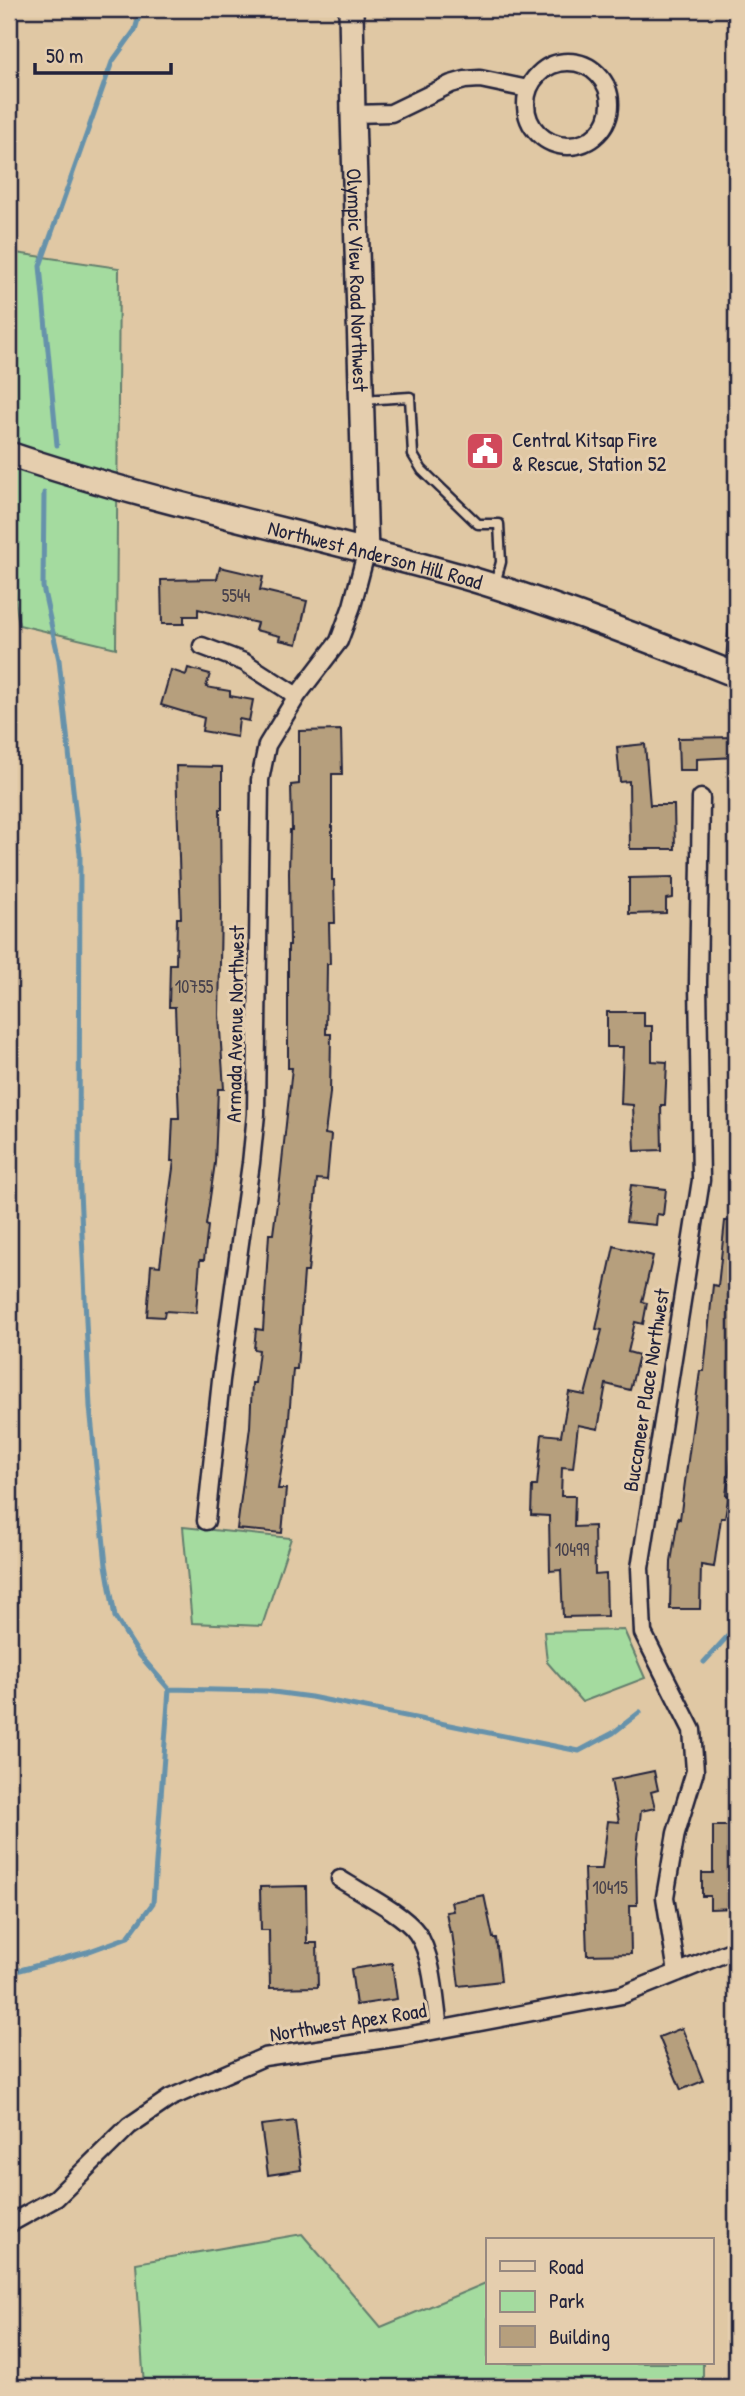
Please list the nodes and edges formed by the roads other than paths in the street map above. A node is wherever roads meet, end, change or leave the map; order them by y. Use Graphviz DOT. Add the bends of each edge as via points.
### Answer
graph roads {
  1 [pos="352,9"];
  2 [pos="528,89"];
  3 [pos="353,114"];
  4 [pos="362,400"];
  5 [pos="9,454"];
  6 [pos="366,553"];
  7 [pos="494,586"];
  8 [pos="736,596"];
  9 [pos="202,646"];
  10 [pos="733,673"];
  11 [pos="297,696"];
  12 [pos="701,798"];
  13 [pos="206,1521"];
  14 [pos="340,1879"];
  15 [pos="736,1949"];
  16 [pos="677,1973"];
  17 [pos="439,2029"];
  18 [pos="9,2224"];
  1 -- 3 [label="main road, Olympic View Road Northwest"];
  2 -- 2 [label="street" via="548,66 576,62 604,83 610,103 608,116 602,128 580,144 553,143 532,126 527,114"];
  2 -- 3 [label="street" via="465,80 391,113"];
  3 -- 4 [label="main road, Olympic View Road Northwest"];
  4 -- 6 [label="main road, Olympic View Road Northwest"];
  4 -- 7 [label="lane" via="410,397 413,455 422,470 478,524 499,524 501,562"];
  5 -- 6 [label="main road, Northwest Anderson Hill Road"];
  6 -- 7 [label="main road, Northwest Anderson Hill Road"];
  6 -- 11 [label="street, Armada Avenue Northwest" via="339,641"];
  7 -- 10 [label="main road, Northwest Anderson Hill Road"];
  8 -- 10 [label="lane"];
  9 -- 11 [label="street" via="244,662"];
  11 -- 13 [label="street, Armada Avenue Northwest" via="267,745 260,779 256,1114"];
  12 -- 16 [label="street, Buccaneer Place Northwest" via="701,1180 640,1568 643,1633 692,1731 695,1771 676,1833 664,1897"];
  14 -- 17 [label="street" via="416,1931 426,1952"];
  15 -- 16 [label="street, Northwest Apex Road"];
  16 -- 17 [label="street, Northwest Apex Road" via="622,1995"];
  17 -- 18 [label="street, Northwest Apex Road" via="264,2057 170,2098 128,2126 56,2198"];
}
